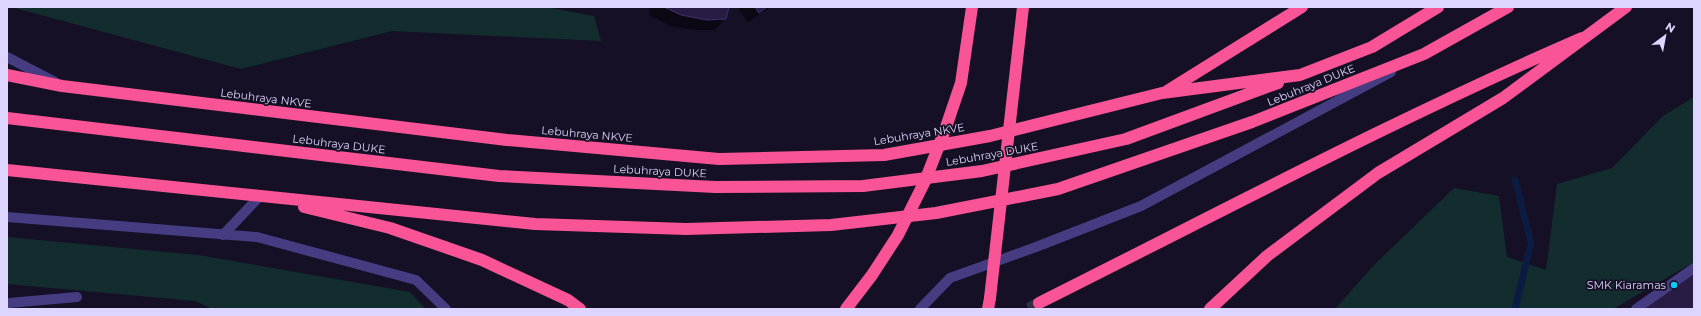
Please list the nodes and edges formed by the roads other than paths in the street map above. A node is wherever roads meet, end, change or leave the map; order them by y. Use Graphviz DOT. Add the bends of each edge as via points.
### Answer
graph roads {
  1 [pos="972,7"];
  2 [pos="1024,7"];
  3 [pos="1302,7"];
  4 [pos="1438,7"];
  5 [pos="1508,7"];
  6 [pos="1626,7"];
  7 [pos="1582,38"];
  8 [pos="1424,54"];
  9 [pos="7,57"];
  10 [pos="7,75"];
  11 [pos="1300,75"];
  12 [pos="62,86"];
  13 [pos="1162,93"];
  14 [pos="7,118"];
  15 [pos="7,170"];
  16 [pos="260,196"];
  17 [pos="7,217"];
  18 [pos="223,235"];
  19 [pos="1694,268"];
  20 [pos="77,297"];
  21 [pos="1039,303"];
  22 [pos="989,304"];
  23 [pos="7,305"];
  24 [pos="446,309"];
  25 [pos="580,309"];
  26 [pos="846,309"];
  27 [pos="920,309"];
  28 [pos="1210,309"];
  29 [pos="1636,309"];
  1 -- 26 [label="highway, bridge" via="961,83 925,181 898,235"];
  2 -- 22 [label="highway, bridge"];
  3 -- 13 [label="highway"];
  4 -- 11 [label="highway, Lebuhraya DUKE" via="1372,47"];
  5 -- 8 [label="highway, Lebuhraya DUKE"];
  6 -- 7 [label="highway"];
  7 -- 21 [label="highway" via="1493,77 1373,135"];
  7 -- 28 [label="highway" via="1503,98 1378,173 1267,256"];
  8 -- 16 [label="highway, Lebuhraya DUKE" via="1252,122 1058,189 936,213 831,225 678,229 536,224"];
  8 -- 27 [label="lane" via="1141,206 950,278"];
  9 -- 12 [label="lane"];
  10 -- 12 [label="highway, Lebuhraya NKVE"];
  11 -- 13 [label="highway, Lebuhraya DUKE"];
  11 -- 14 [label="highway, Lebuhraya DUKE" via="1126,139 982,171 863,186 715,186 499,176"];
  12 -- 13 [label="highway, Lebuhraya NKVE" via="507,140 719,158 884,155 990,136"];
  15 -- 16 [label="highway"];
  16 -- 18 [label="lane"];
  16 -- 25 [label="highway" via="390,228 482,260 568,300"];
  17 -- 18 [label="lane"];
  18 -- 24 [label="lane" via="258,237 416,280"];
  19 -- 29 [label="lane"];
  20 -- 23 [label="lane"];
}
